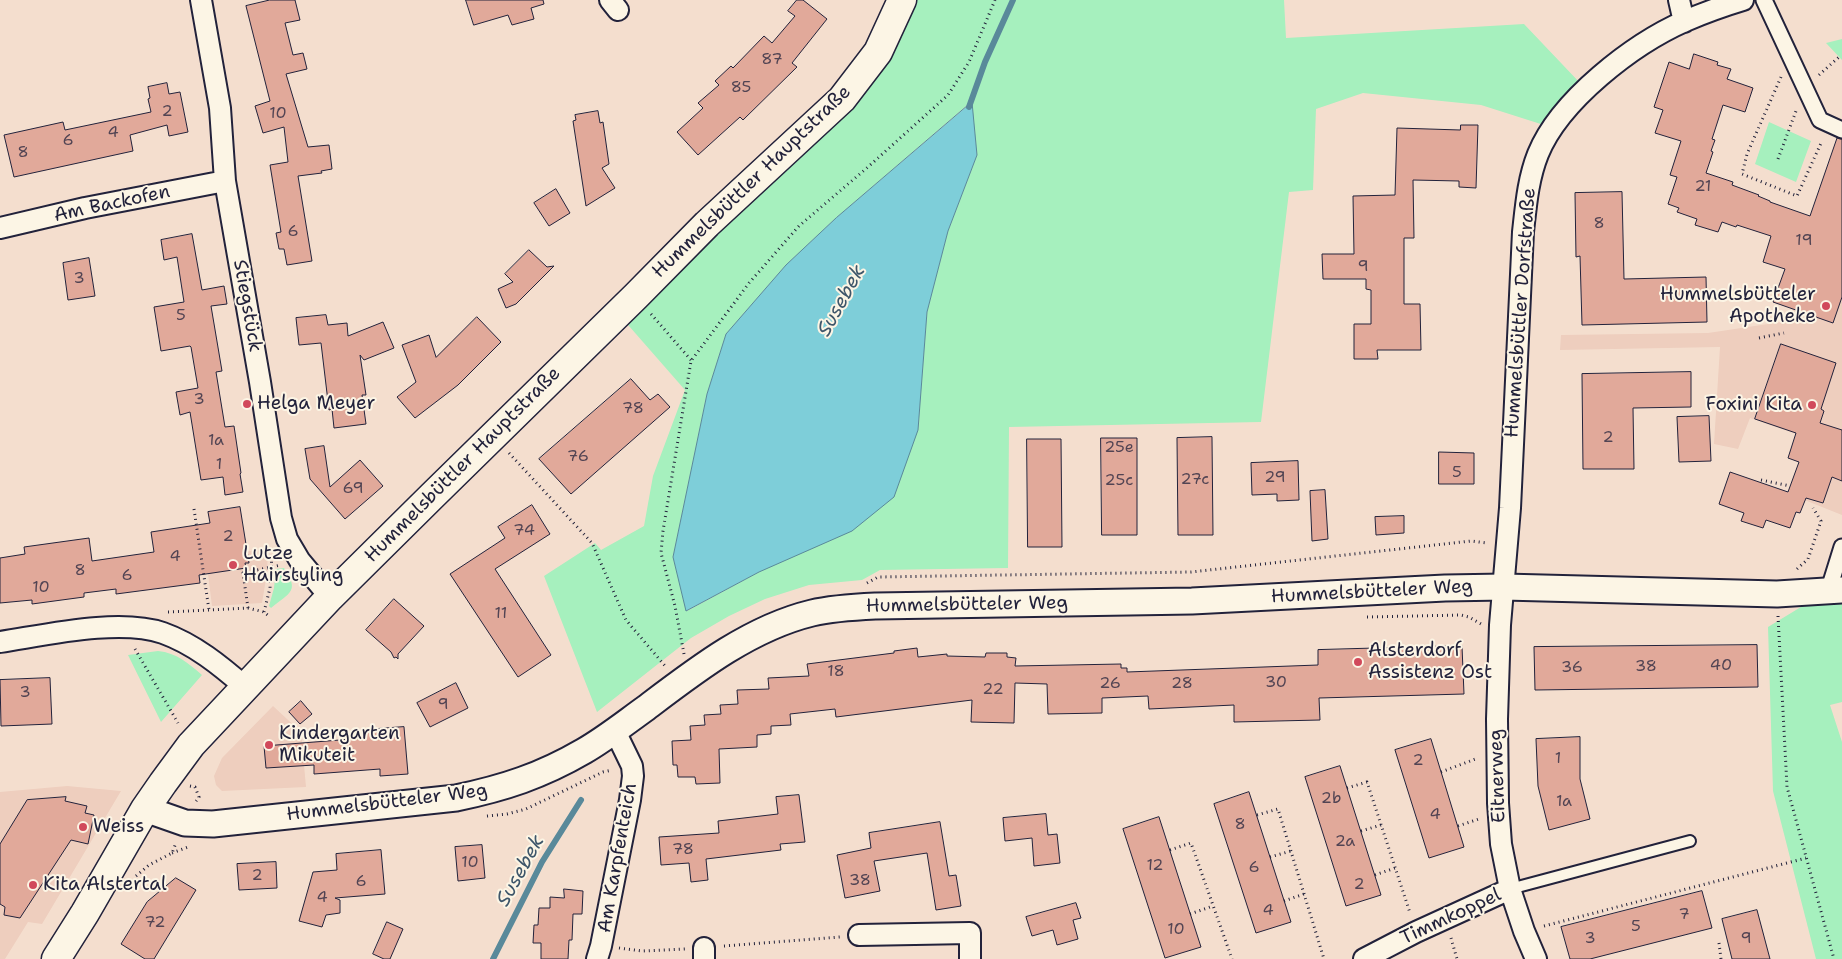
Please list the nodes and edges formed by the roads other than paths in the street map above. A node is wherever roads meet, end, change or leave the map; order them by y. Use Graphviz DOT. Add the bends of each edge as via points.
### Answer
graph roads {
  1 [pos="201,0"];
  2 [pos="902,0"];
  3 [pos="1680,0"];
  4 [pos="1743,0"];
  5 [pos="1764,0"];
  6 [pos="1684,22"];
  7 [pos="1836,127"];
  8 [pos="225,181"];
  9 [pos="0,228"];
  10 [pos="1842,547"];
  11 [pos="1504,587"];
  12 [pos="1835,591"];
  13 [pos="330,597"];
  14 [pos="0,642"];
  15 [pos="245,687"];
  16 [pos="615,731"];
  17 [pos="145,808"];
  18 [pos="1690,841"];
  19 [pos="1510,889"];
  20 [pos="859,935"];
  21 [pos="56,959"];
  22 [pos="597,959"];
  23 [pos="970,959"];
  24 [pos="1364,959"];
  25 [pos="1536,959"];
  1 -- 8 [label="street, Stiegstück" via="220,108"];
  2 -- 13 [label="main road, Hummelsbüttler Hauptstraße" via="878,52 842,99 706,224"];
  3 -- 6 [label="street"];
  4 -- 6 [label="street, Hummelsbüttler Dorfstraße"];
  5 -- 7 [label="street" via="1820,120"];
  6 -- 11 [label="street, Hummelsbüttler Dorfstraße" via="1646,43 1598,77 1554,125 1532,171 1523,232"];
  8 -- 9 [label="street, Am Backofen"];
  8 -- 13 [label="street, Stiegstück" via="280,518 287,539 300,561"];
  10 -- 12 [label="street"];
  11 -- 12 [label="street, Hummelsbütteler Weg" via="1777,594"];
  11 -- 16 [label="street, Hummelsbütteler Weg" via="1192,601 842,608 786,621 752,637 680,682"];
  11 -- 19 [label="street, Eitnerweg" via="1500,625 1498,803 1500,836"];
  13 -- 15 [label="main road, Hummelsbüttler Hauptstraße"];
  14 -- 15 [label="street" via="101,628 130,627 162,632 222,667"];
  15 -- 17 [label="main road, Hummelsbüttler Hauptstraße" via="191,745"];
  16 -- 17 [label="street, Hummelsbütteler Weg" via="584,751 521,782 456,798 213,824 186,823"];
  16 -- 22 [label="street, Am Karpfenteich" via="631,761 633,776"];
  17 -- 21 [label="main road, Hummelsbüttler Hauptstraße"];
  18 -- 19 [label="lane"];
  19 -- 24 [label="street, Timmkoppel"];
  19 -- 25 [label="street, Eitnerweg"];
  20 -- 23 [label="street" via="970,933"];
}
